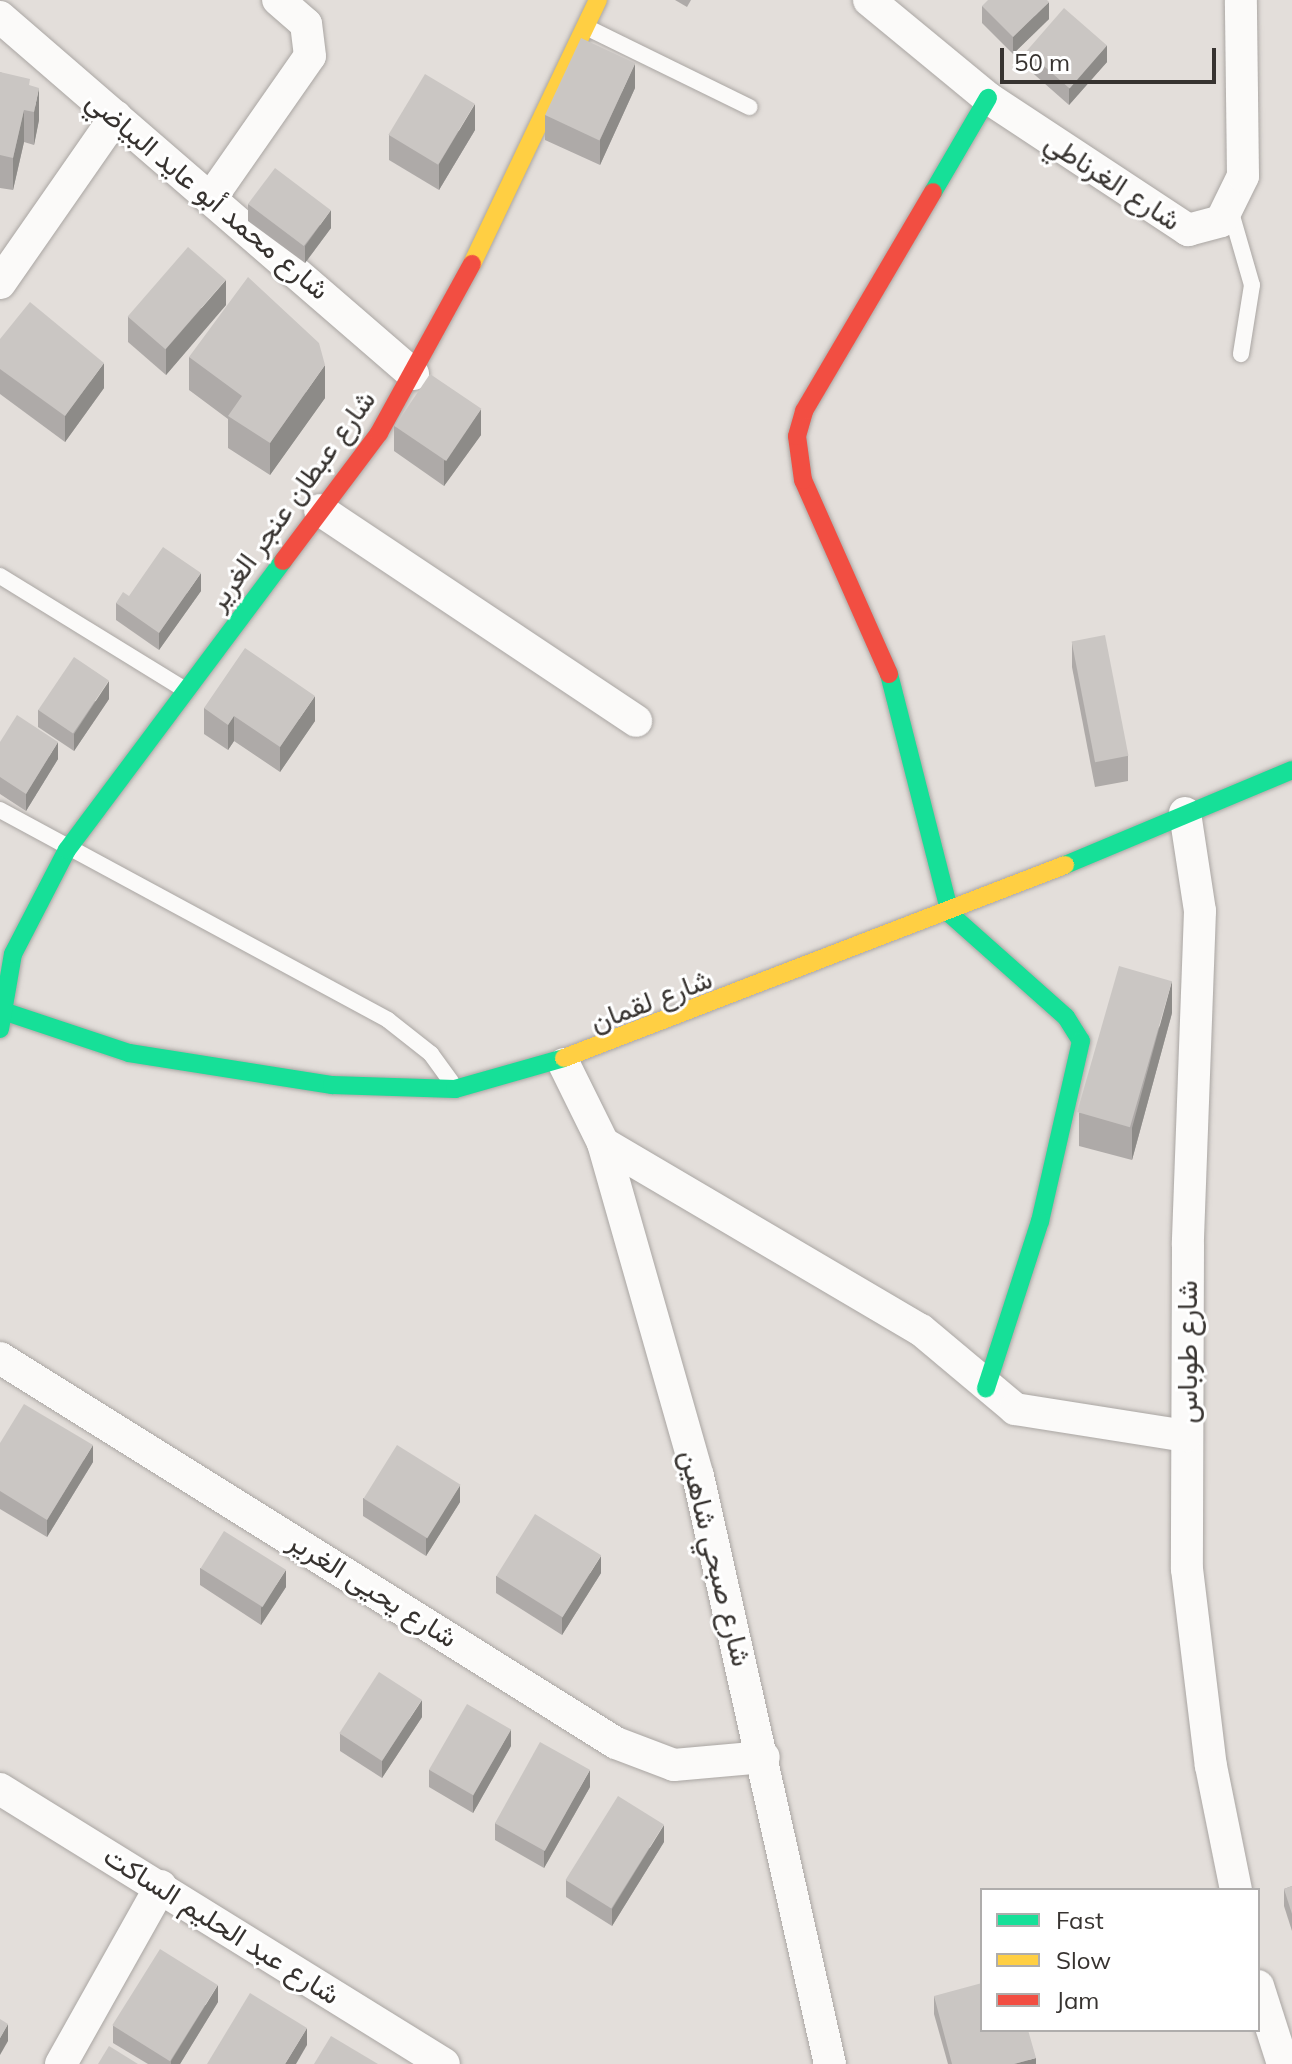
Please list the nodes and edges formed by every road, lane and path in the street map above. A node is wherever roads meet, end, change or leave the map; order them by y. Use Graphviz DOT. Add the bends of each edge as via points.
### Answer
graph roads {
  1 [pos="278,0"];
  2 [pos="598,0"];
  3 [pos="869,0"];
  4 [pos="1241,0"];
  5 [pos="0,17"];
  6 [pos="585,26"];
  7 [pos="988,98"];
  8 [pos="749,107"];
  9 [pos="116,116"];
  10 [pos="213,195"];
  11 [pos="1230,209"];
  12 [pos="0,283"];
  13 [pos="1241,354"];
  14 [pos="413,374"];
  15 [pos="320,510"];
  16 [pos="0,576"];
  17 [pos="186,691"];
  18 [pos="636,721"];
  19 [pos="1292,770"];
  20 [pos="0,810"];
  21 [pos="1185,813"];
  22 [pos="67,850"];
  23 [pos="950,914"];
  24 [pos="2,1018"];
  25 [pos="564,1064"];
  26 [pos="455,1089"];
  27 [pos="603,1143"];
  28 [pos="0,1358"];
  29 [pos="986,1388"];
  30 [pos="1186,1436"];
  31 [pos="764,1757"];
  32 [pos="0,1789"];
  33 [pos="161,1886"];
  34 [pos="1236,1888"];
  35 [pos="1260,1992"];
  36 [pos="61,2064"];
  37 [pos="444,2064"];
  38 [pos="830,2064"];
  39 [pos="1283,2064"];
  1 -- 10 [label="street" via="306,24 310,56"];
  2 -- 6 [label="street, شارع عبطان عنجر الغرير"];
  3 -- 7 [label="street, شارع الغرناطي"];
  4 -- 11 [label="street" via="1245,157"];
  5 -- 9 [label="street, شارع محمد أبو عايد البياضي"];
  6 -- 8 [label="lane"];
  6 -- 14 [label="street, شارع عبطان عنجر الغرير"];
  7 -- 11 [label="street, شارع الغرناطي" via="1188,230 1205,230"];
  7 -- 23 [label="street" via="804,411 797,436 803,480 882,645"];
  9 -- 10 [label="street, شارع محمد أبو عايد البياضي"];
  9 -- 12 [label="street"];
  10 -- 14 [label="street, شارع محمد أبو عايد البياضي"];
  11 -- 13 [label="lane" via="1252,285"];
  14 -- 15 [label="street, شارع عبطان عنجر الغرير"];
  15 -- 17 [label="street, شارع عبطان عنجر الغرير"];
  15 -- 18 [label="street"];
  16 -- 17 [label="lane"];
  17 -- 22 [label="street, شارع عبطان عنجر الغرير"];
  19 -- 21 [label="street, شارع لقمان"];
  20 -- 22 [label="lane"];
  21 -- 23 [label="street, شارع لقمان"];
  21 -- 30 [label="street, شارع طوباس" via="1200,911"];
  22 -- 24 [label="street, شارع عبطان عنجر الغرير" via="13,954"];
  22 -- 26 [label="lane" via="388,1020 431,1054"];
  23 -- 25 [label="street, شارع لقمان"];
  23 -- 29 [label="street" via="1066,1017 1083,1056"];
  24 -- 26 [label="street, شارع لقمان" via="129,1053 242,1073 332,1085"];
  25 -- 26 [label="street, شارع لقمان"];
  25 -- 27 [label="street, شارع صبحي شاهين"];
  27 -- 29 [label="street" via="921,1330"];
  27 -- 31 [label="street, شارع صبحي شاهين" via="698,1476"];
  28 -- 31 [label="street, شارع يحيى الغرير" via="616,1743 674,1765"];
  29 -- 30 [label="street" via="1015,1409"];
  30 -- 34 [label="street, شارع طوباس" via="1187,1569 1211,1766"];
  31 -- 38 [label="street, شارع صبحي شاهين"];
  32 -- 33 [label="street, شارع عبد الحليم الساكت"];
  33 -- 36 [label="street"];
  33 -- 37 [label="street, شارع عبد الحليم الساكت"];
  35 -- 39 [label="street"];
}
